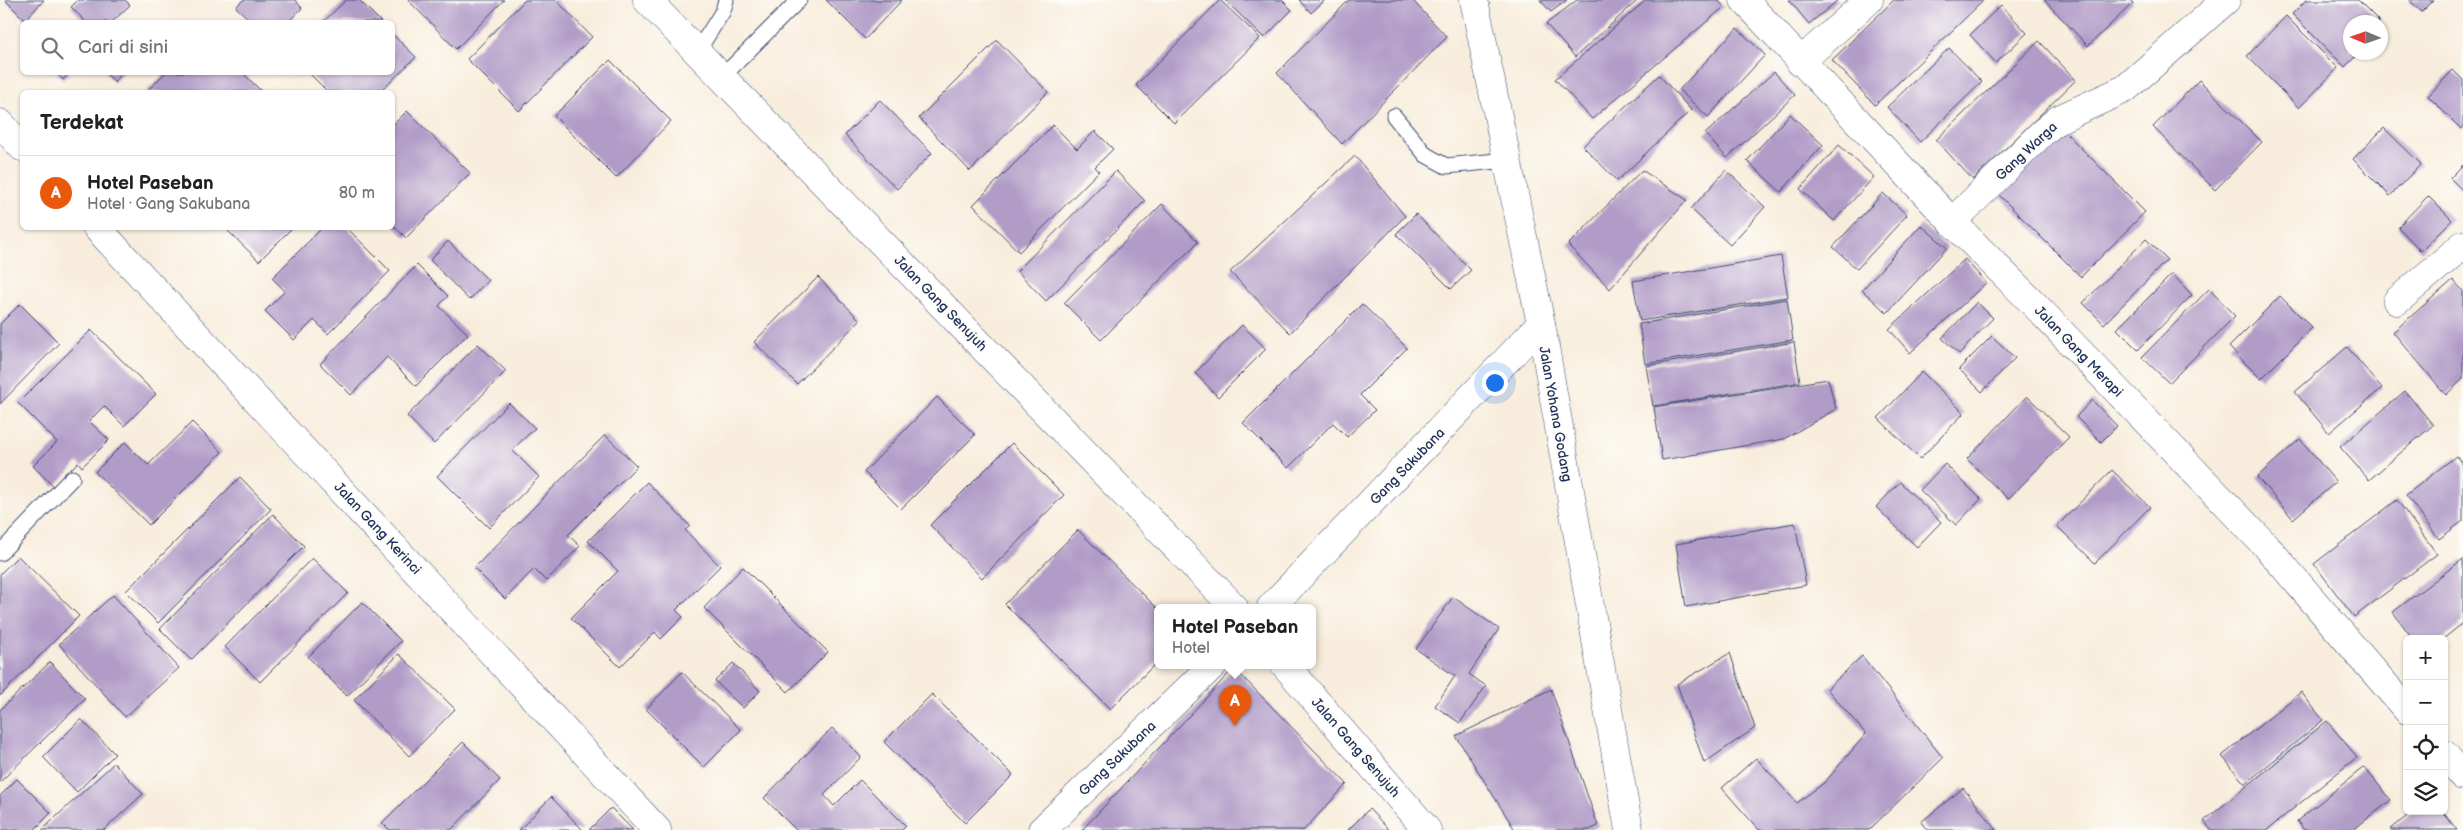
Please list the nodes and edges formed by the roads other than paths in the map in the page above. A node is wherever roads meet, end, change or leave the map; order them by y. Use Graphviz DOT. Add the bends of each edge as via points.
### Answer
graph roads {
  1 [pos="647,0"];
  2 [pos="726,0"];
  3 [pos="800,0"];
  4 [pos="1474,0"];
  5 [pos="1744,0"];
  6 [pos="1869,0"];
  7 [pos="2226,0"];
  8 [pos="697,52"];
  9 [pos="1800,62"];
  10 [pos="722,77"];
  11 [pos="1394,116"];
  12 [pos="0,123"];
  13 [pos="20,145"];
  14 [pos="1507,160"];
  15 [pos="1952,222"];
  16 [pos="99,230"];
  17 [pos="2463,245"];
  18 [pos="2397,301"];
  19 [pos="1541,324"];
  20 [pos="72,478"];
  21 [pos="0,552"];
  22 [pos="1231,604"];
  23 [pos="1275,604"];
  24 [pos="1209,669"];
  25 [pos="1288,669"];
  26 [pos="2403,705"];
  27 [pos="2448,758"];
  28 [pos="2463,775"];
  29 [pos="657,830"];
  30 [pos="1042,830"];
  31 [pos="1427,830"];
  32 [pos="1629,830"];
  1 -- 8 [label="street, Jalan Gang Senujuh"];
  2 -- 8 [label="lane" via="723,11"];
  3 -- 10 [label="lane"];
  4 -- 14 [label="street, Jalan Yohana Godang"];
  5 -- 9 [label="street, Jalan Gang Merapi"];
  6 -- 9 [label="street"];
  7 -- 15 [label="street, Gang Warga" via="2125,88 2059,119"];
  8 -- 10 [label="street, Jalan Gang Senujuh"];
  9 -- 15 [label="street, Jalan Gang Merapi"];
  10 -- 22 [label="street, Jalan Gang Senujuh"];
  11 -- 14 [label="lane" via="1426,155 1446,166"];
  12 -- 13 [label="street"];
  14 -- 19 [label="street, Jalan Yohana Godang"];
  15 -- 26 [label="street, Jalan Gang Merapi" via="2267,547"];
  16 -- 29 [label="street, Jalan Gang Kerinci"];
  17 -- 18 [label="street"];
  19 -- 23 [label="street, Gang Sakubana"];
  19 -- 32 [label="street, Jalan Yohana Godang"];
  20 -- 21 [label="lane"];
  24 -- 30 [label="street, Gang Sakubana"];
  25 -- 31 [label="street, Jalan Gang Senujuh"];
  27 -- 28 [label="street"];
}
